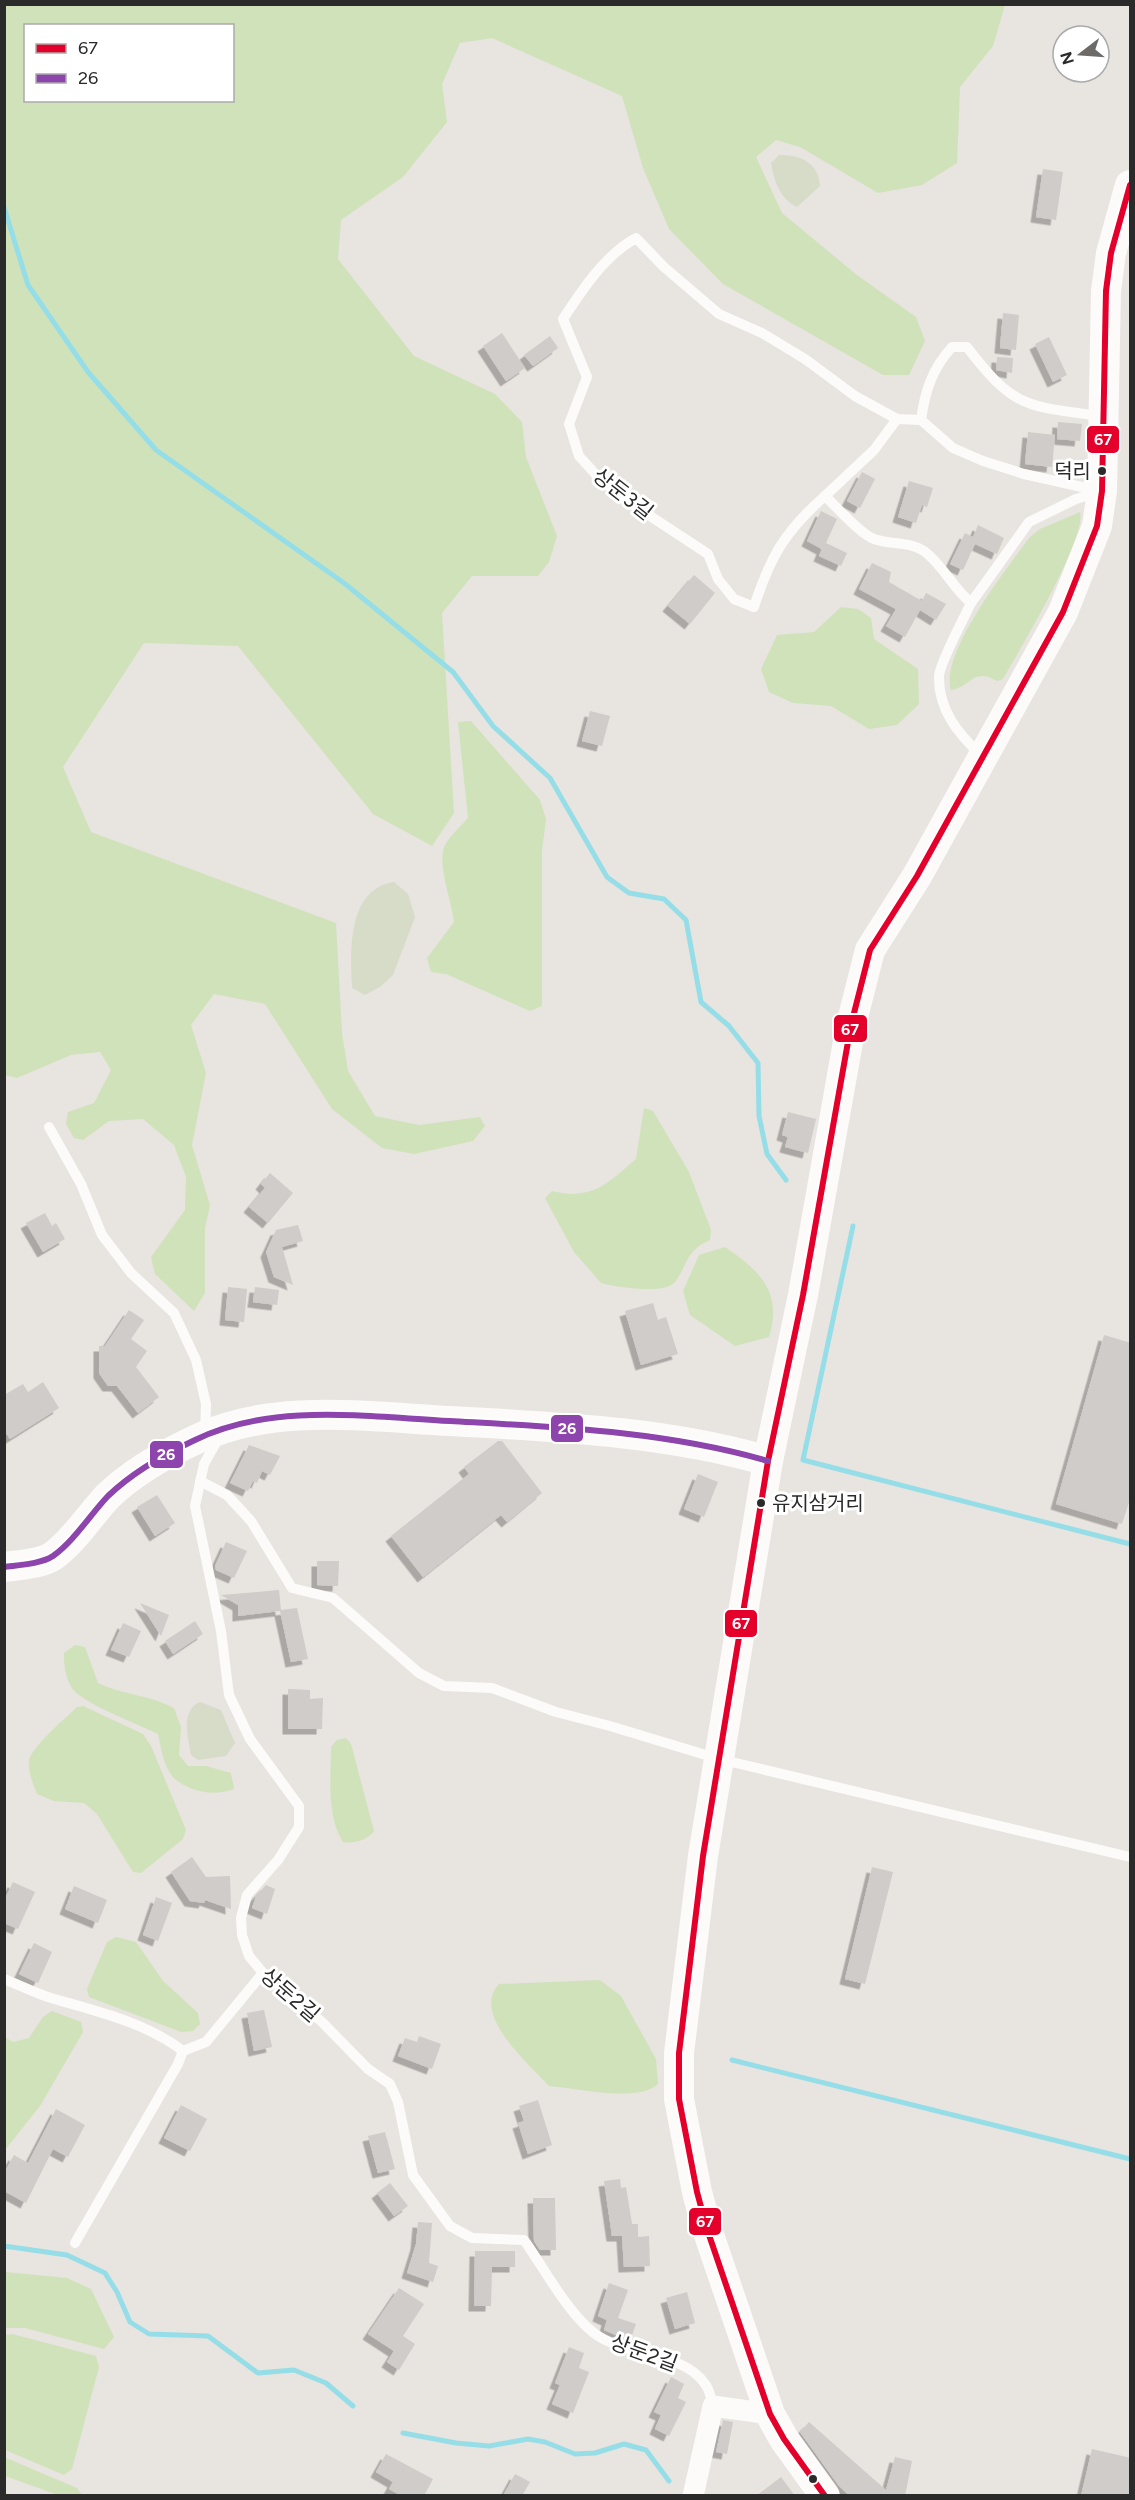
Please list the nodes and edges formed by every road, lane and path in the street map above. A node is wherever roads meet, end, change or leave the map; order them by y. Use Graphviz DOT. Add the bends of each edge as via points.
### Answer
graph roads {
  1 [pos="1131,185"];
  2 [pos="1103,416"];
  3 [pos="897,419"];
  4 [pos="921,420"];
  5 [pos="1102,491"];
  6 [pos="825,495"];
  7 [pos="971,603"];
  8 [pos="984,758"];
  9 [pos="49,1127"];
  10 [pos="214,1432"];
  11 [pos="768,1461"];
  12 [pos="200,1481"];
  13 [pos="4,1567"];
  14 [pos="719,1759"];
  15 [pos="1131,1857"];
  16 [pos="263,1973"];
  17 [pos="4,1979"];
  18 [pos="183,2050"];
  19 [pos="75,2243"];
  20 [pos="713,2406"];
  21 [pos="770,2414"];
  22 [pos="693,2496"];
  23 [pos="825,2496"];
  1 -- 2 [label="street" via="1106,291"];
  2 -- 4 [label="lane" via="1033,407 1012,397 990,378 967,347 952,347 925,389"];
  2 -- 5 [label="street"];
  3 -- 4 [label="lane, 상둔3길"];
  3 -- 6 [label="lane" via="874,450"];
  3 -- 6 [label="lane, 상둔3길" via="855,396 762,333 719,314 636,238 620,247 563,319 587,377 569,424 579,456 632,504 708,554 718,579 734,599 753,607 767,567 782,542 802,515"];
  4 -- 5 [label="lane" via="953,448 983,461"];
  5 -- 7 [label="lane" via="1029,522"];
  5 -- 8 [label="street" via="1097,526 1063,612"];
  6 -- 7 [label="lane" via="873,539 923,550 943,569 956,591"];
  7 -- 8 [label="lane" via="939,674 945,712 964,740"];
  8 -- 11 [label="street" via="870,950 851,1025 803,1295"];
  9 -- 10 [label="lane" via="81,1184 102,1235 131,1273 174,1313 196,1360"];
  10 -- 11 [label="street" via="243,1423 315,1416 520,1425 644,1435 722,1448"];
  10 -- 12 [label="lane, 상둔2길"];
  10 -- 13 [label="street" via="169,1452 132,1477 51,1557"];
  11 -- 14 [label="street"];
  12 -- 14 [label="lane" via="227,1495 250,1521 292,1588 333,1598 418,1673 444,1686 492,1688 556,1712"];
  12 -- 16 [label="lane, 상둔2길" via="195,1506 221,1631 229,1695 250,1739 299,1806 299,1827 278,1860 247,1895 241,1918 249,1956"];
  14 -- 15 [label="lane"];
  14 -- 21 [label="street" via="681,2035 679,2099 707,2229"];
  16 -- 18 [label="lane" via="206,2042"];
  16 -- 20 [label="lane, 상둔2길" via="322,2022 368,2069 390,2084 398,2102 413,2175 450,2226 472,2238 524,2240 592,2332 613,2346 658,2356 695,2372 707,2385"];
  17 -- 18 [label="lane" via="163,2036"];
  18 -- 19 [label="lane"];
  20 -- 21 [label="street"];
  20 -- 22 [label="street"];
  21 -- 23 [label="street"];
}
